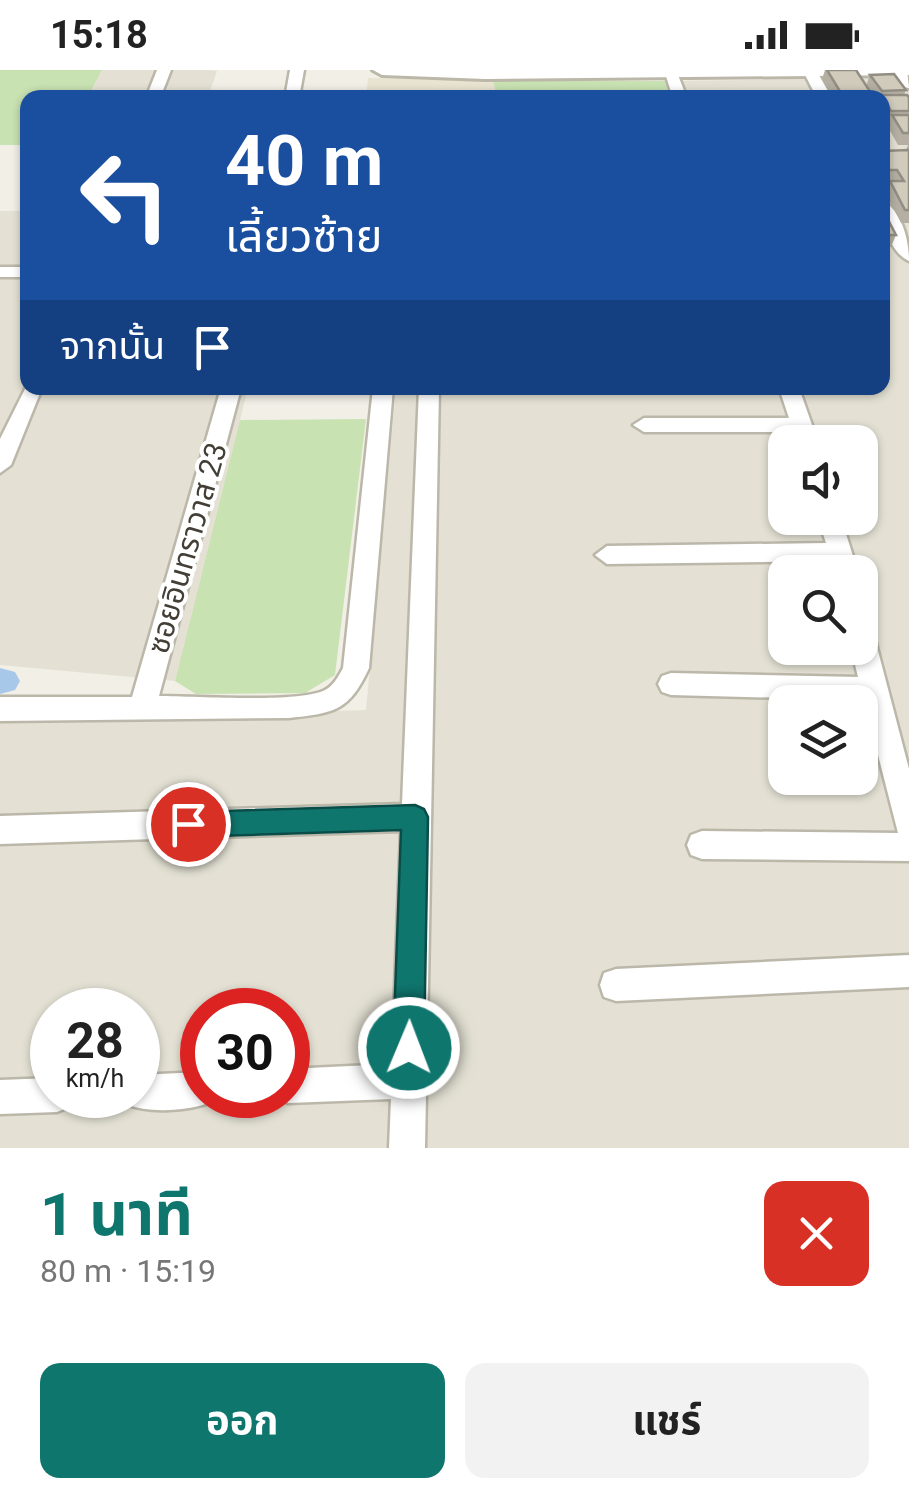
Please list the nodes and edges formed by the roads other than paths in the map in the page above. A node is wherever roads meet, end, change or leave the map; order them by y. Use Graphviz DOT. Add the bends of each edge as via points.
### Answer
graph roads {
  1 [pos="382,70"];
  2 [pos="810,70"];
  3 [pos="858,70"];
  4 [pos="900,70"];
  5 [pos="909,70"];
  6 [pos="674,71"];
  7 [pos="541,72"];
  8 [pos="909,84"];
  9 [pos="890,221"];
  10 [pos="909,256"];
  11 [pos="29,395"];
  12 [pos="230,395"];
  13 [pos="382,395"];
  14 [pos="429,395"];
  15 [pos="792,395"];
  16 [pos="644,425"];
  17 [pos="803,425"];
  18 [pos="768,432"];
  19 [pos="0,466"];
  20 [pos="607,555"];
  21 [pos="768,560"];
  22 [pos="671,684"];
  23 [pos="768,686"];
  24 [pos="878,705"];
  25 [pos="142,708"];
  26 [pos="0,709"];
  27 [pos="415,817"];
  28 [pos="909,825"];
  29 [pos="0,830"];
  30 [pos="702,845"];
  31 [pos="909,847"];
  32 [pos="909,972"];
  33 [pos="616,985"];
  34 [pos="408,1080"];
  35 [pos="310,1085"];
  36 [pos="30,1096"];
  37 [pos="0,1097"];
  38 [pos="407,1148"];
  1 -- 7 [label="street"];
  2 -- 3 [label="street"];
  2 -- 6 [label="street"];
  3 -- 4 [label="street"];
  4 -- 5 [label="street"];
  4 -- 8 [label="street"];
  6 -- 7 [label="street"];
  9 -- 10 [label="street"];
  11 -- 19 [label="street"];
  12 -- 25 [label="street, ซอยอินทราวาส 23"];
  13 -- 25 [label="street" via="356,668 345,692 334,702 289,707"];
  14 -- 27 [label="street"];
  15 -- 17 [label="street"];
  16 -- 18 [label="street"];
  20 -- 21 [label="street"];
  22 -- 23 [label="street"];
  24 -- 28 [label="street"];
  25 -- 26 [label="street"];
  27 -- 29 [label="street"];
  27 -- 34 [label="street"];
  30 -- 31 [label="street"];
  32 -- 33 [label="street"];
  34 -- 35 [label="street"];
  34 -- 38 [label="street"];
  36 -- 37 [label="street"];
}
